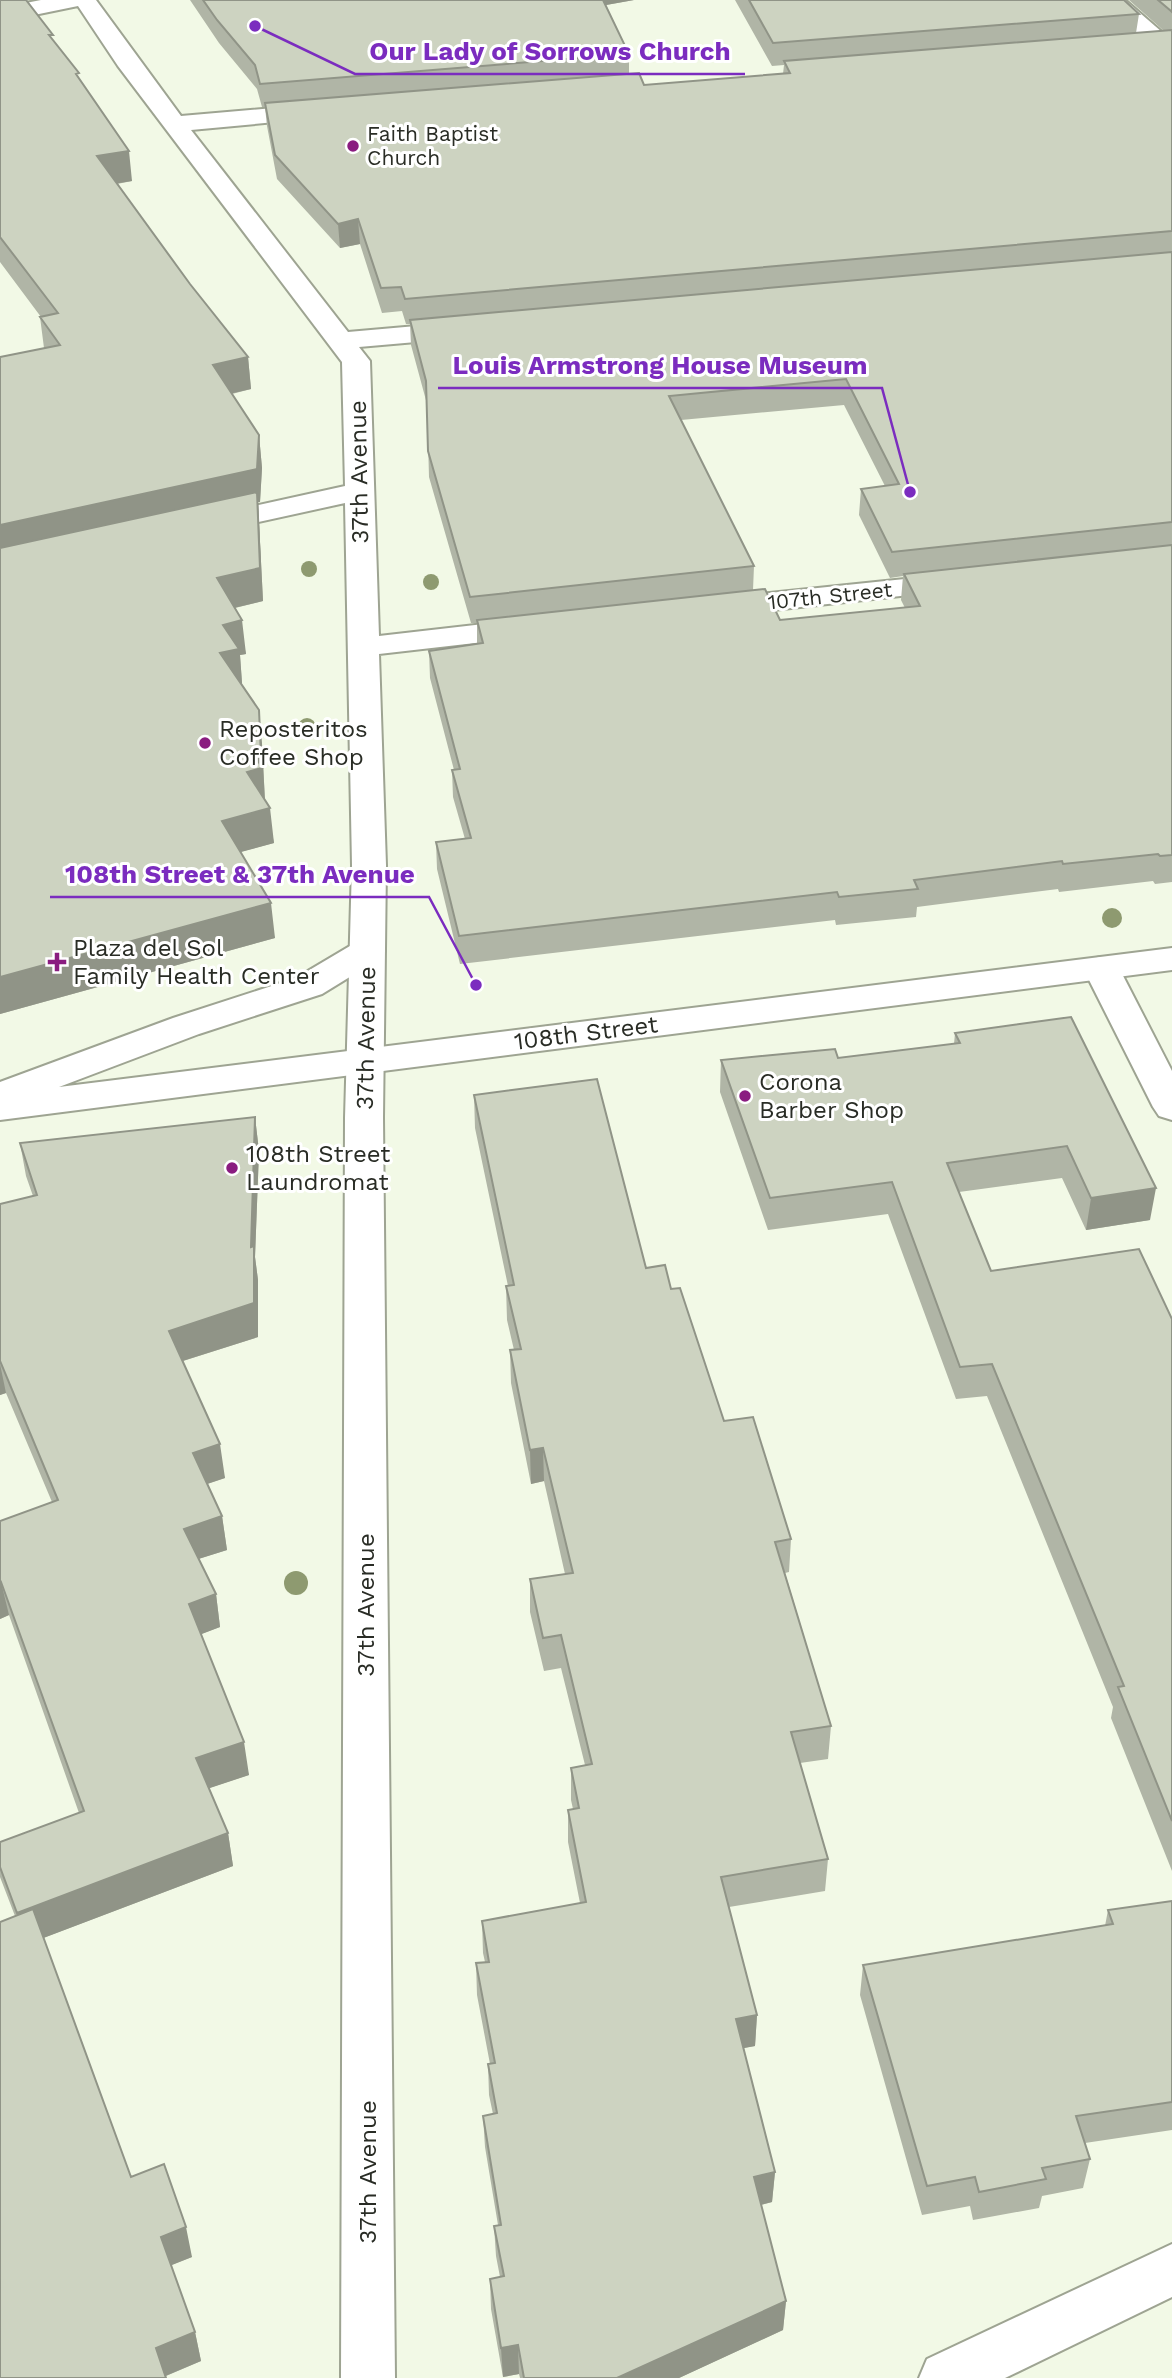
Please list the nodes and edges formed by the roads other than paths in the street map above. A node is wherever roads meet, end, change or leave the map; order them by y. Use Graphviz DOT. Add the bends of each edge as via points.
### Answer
graph roads {
  1 [pos="73,0"];
  2 [pos="85,0"];
  3 [pos="1112,0"];
  4 [pos="0,15"];
  5 [pos="1167,44"];
  6 [pos="1134,46"];
  7 [pos="343,109"];
  8 [pos="174,124"];
  9 [pos="491,328"];
  10 [pos="341,341"];
  11 [pos="361,491"];
  12 [pos="187,529"];
  13 [pos="981,580"];
  14 [pos="693,610"];
  15 [pos="556,625"];
  16 [pos="363,647"];
  17 [pos="367,951"];
  18 [pos="1172,959"];
  19 [pos="1101,968"];
  20 [pos="366,1061"];
  21 [pos="0,1096"];
  22 [pos="0,1107"];
  23 [pos="1172,1107"];
  24 [pos="1172,2270"];
  25 [pos="368,2378"];
  26 [pos="946,2378"];
  1 -- 4 [label="street"];
  2 -- 8 [label="street, 37th Avenue"];
  3 -- 5 [label="street"];
  5 -- 6 [label="street"];
  7 -- 8 [label="street"];
  8 -- 10 [label="street, 37th Avenue"];
  9 -- 10 [label="street"];
  10 -- 11 [label="street, 37th Avenue" via="356,361"];
  11 -- 12 [label="street"];
  11 -- 16 [label="street, 37th Avenue"];
  13 -- 14 [label="street, 107th Street"];
  15 -- 16 [label="street"];
  16 -- 17 [label="street, 37th Avenue"];
  17 -- 20 [label="street, 37th Avenue"];
  17 -- 21 [label="street" via="309,986 186,1026"];
  18 -- 19 [label="street, 108th Street"];
  19 -- 20 [label="street, 108th Street"];
  19 -- 23 [label="street"];
  20 -- 22 [label="street, 108th Street"];
  20 -- 25 [label="street, 37th Avenue"];
  24 -- 26 [label="street"];
}
